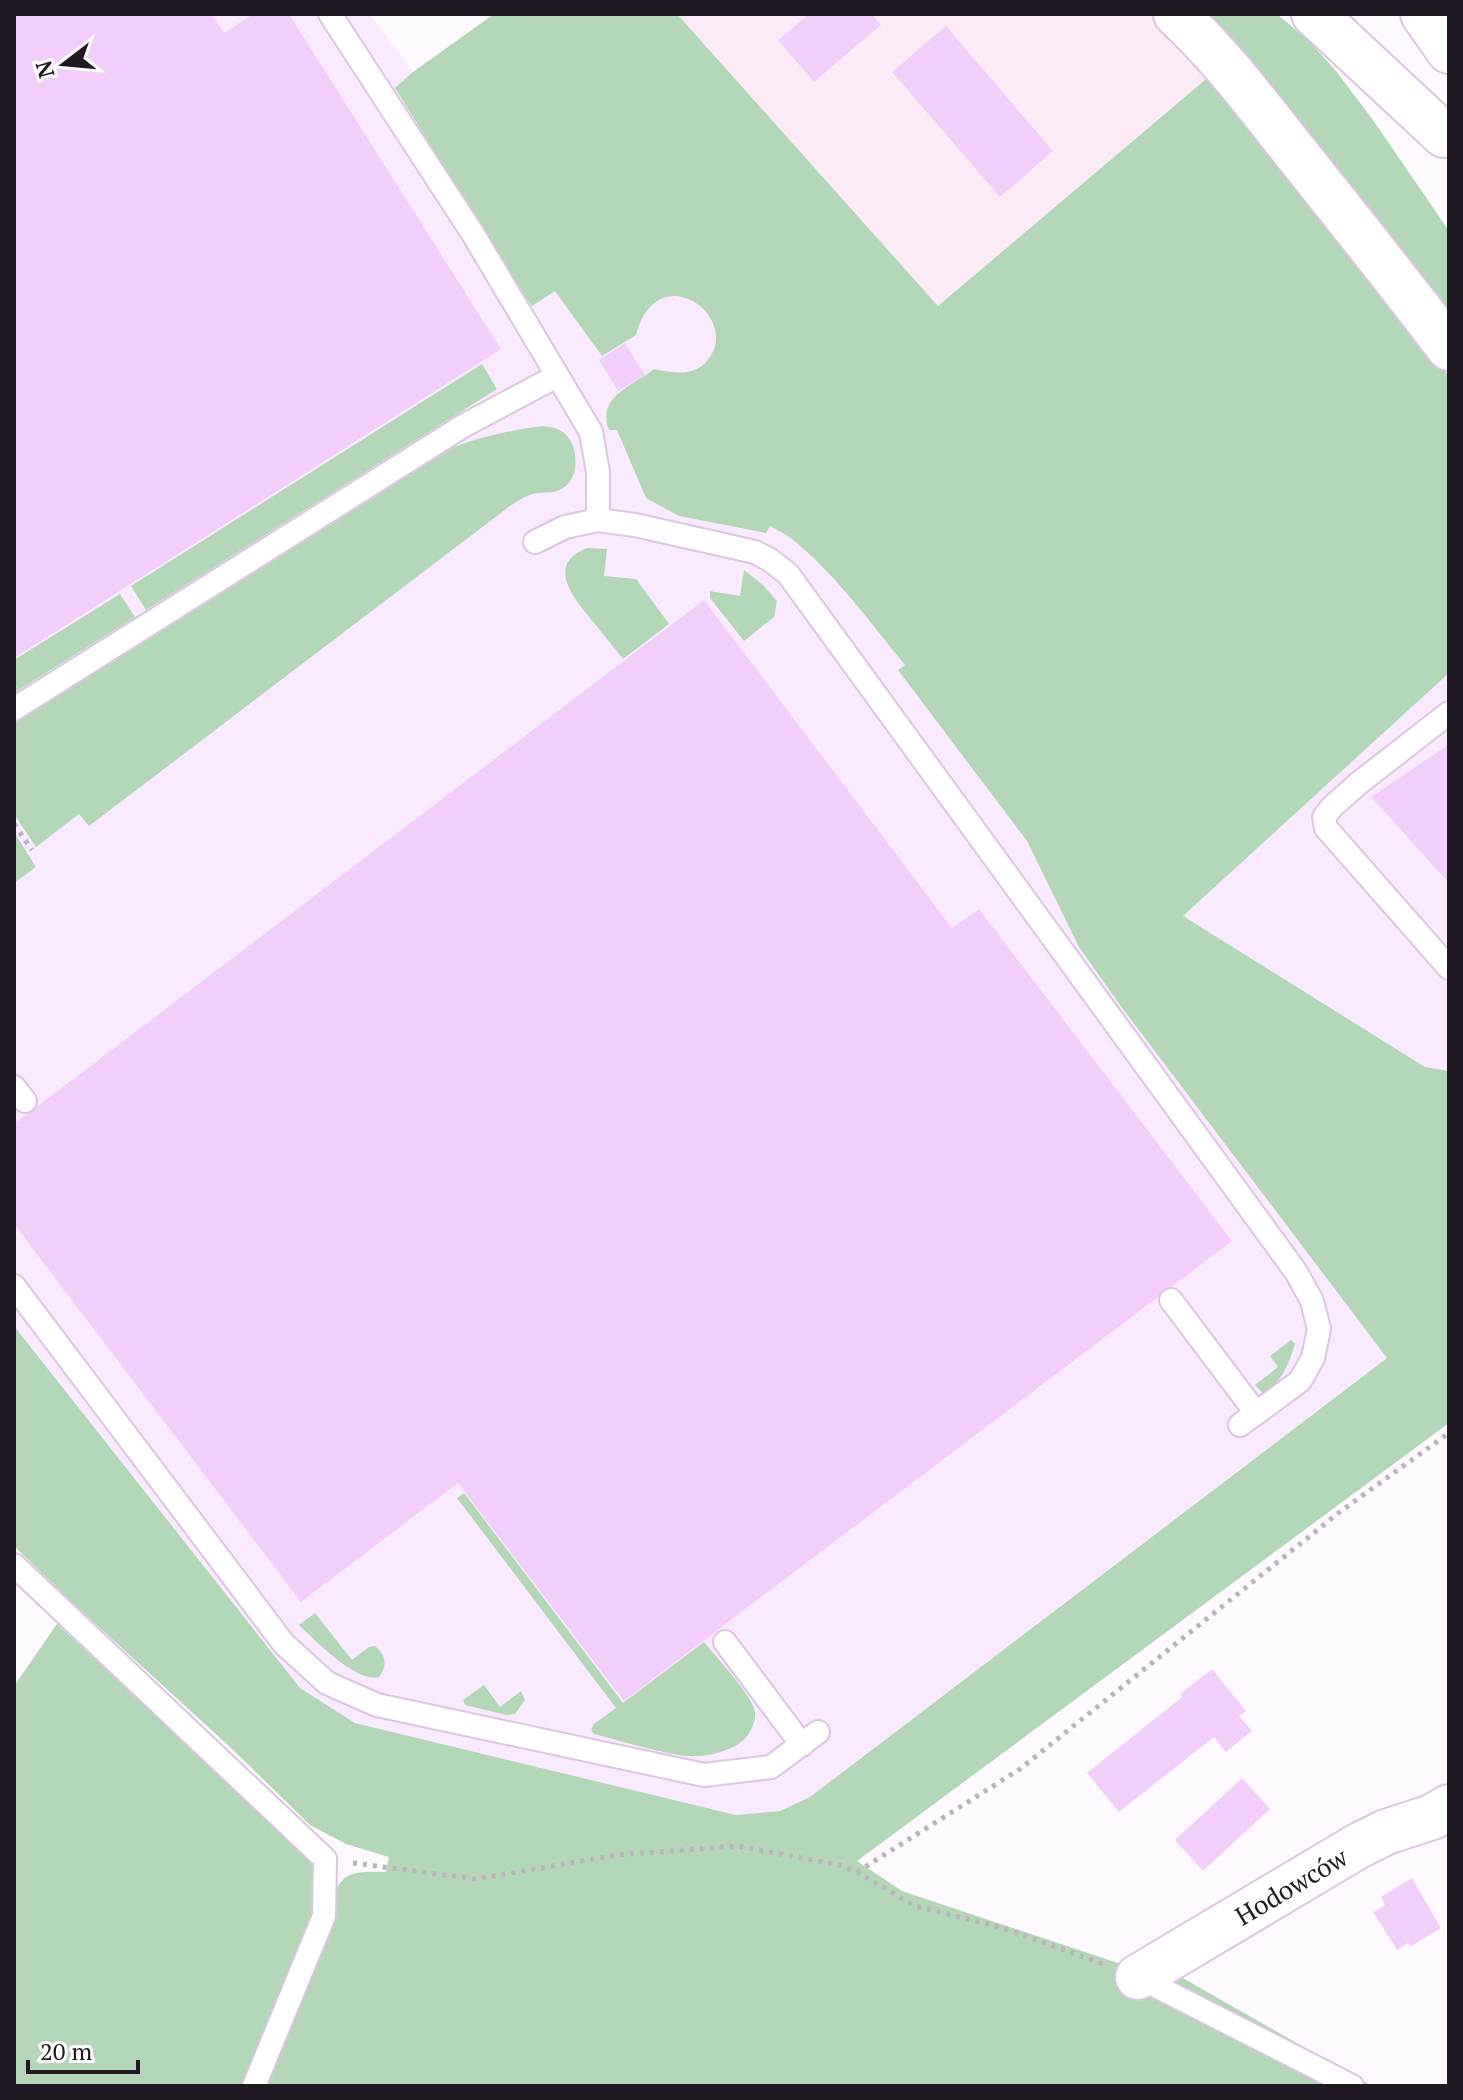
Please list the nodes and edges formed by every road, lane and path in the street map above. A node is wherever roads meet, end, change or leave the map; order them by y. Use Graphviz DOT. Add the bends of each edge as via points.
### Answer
graph roads {
  1 [pos="330,14"];
  2 [pos="1176,14"];
  3 [pos="1314,14"];
  4 [pos="1359,14"];
  5 [pos="1423,14"];
  6 [pos="1436,14"];
  7 [pos="1449,39"];
  8 [pos="1449,51"];
  9 [pos="1447,138"];
  10 [pos="1449,348"];
  11 [pos="557,376"];
  12 [pos="598,520"];
  13 [pos="535,542"];
  14 [pos="14,709"];
  15 [pos="1449,713"];
  16 [pos="14,824"];
  17 [pos="32,850"];
  18 [pos="1449,968"];
  19 [pos="14,1286"];
  20 [pos="1171,1300"];
  21 [pos="1449,1433"];
  22 [pos="14,1565"];
  23 [pos="725,1642"];
  24 [pos="1449,1807"];
  25 [pos="325,1859"];
  26 [pos="857,1872"];
  27 [pos="1138,1977"];
  28 [pos="254,2086"];
  29 [pos="1352,2086"];
  1 -- 11 [label="lane" via="473,234"];
  2 -- 10 [label="main road" via="1234,75"];
  3 -- 9 [label="main road"];
  4 -- 9 [label="main road"];
  5 -- 8 [label="main road"];
  6 -- 7 [label="main road"];
  11 -- 12 [label="lane" via="591,432"];
  11 -- 14 [label="lane" via="463,426"];
  12 -- 13 [label="lane" via="565,527"];
  12 -- 20 [label="lane" via="755,552 788,574 1296,1272 1319,1329 1313,1358 1300,1381 1248,1419"];
  15 -- 18 [label="lane" via="1324,817 1326,828"];
  16 -- 17 [label="path"];
  19 -- 23 [label="lane" via="284,1644 327,1683 377,1705 704,1775 771,1767 810,1738"];
  21 -- 26 [label="path" via="1341,1511 1020,1769"];
  22 -- 25 [label="lane"];
  24 -- 27 [label="main road, Hodowców" via="1358,1846"];
  25 -- 26 [label="path" via="475,1879 617,1855 737,1846"];
  25 -- 28 [label="lane" via="324,1916"];
  26 -- 27 [label="path" via="915,1906 1003,1928"];
  27 -- 29 [label="lane"];
}
